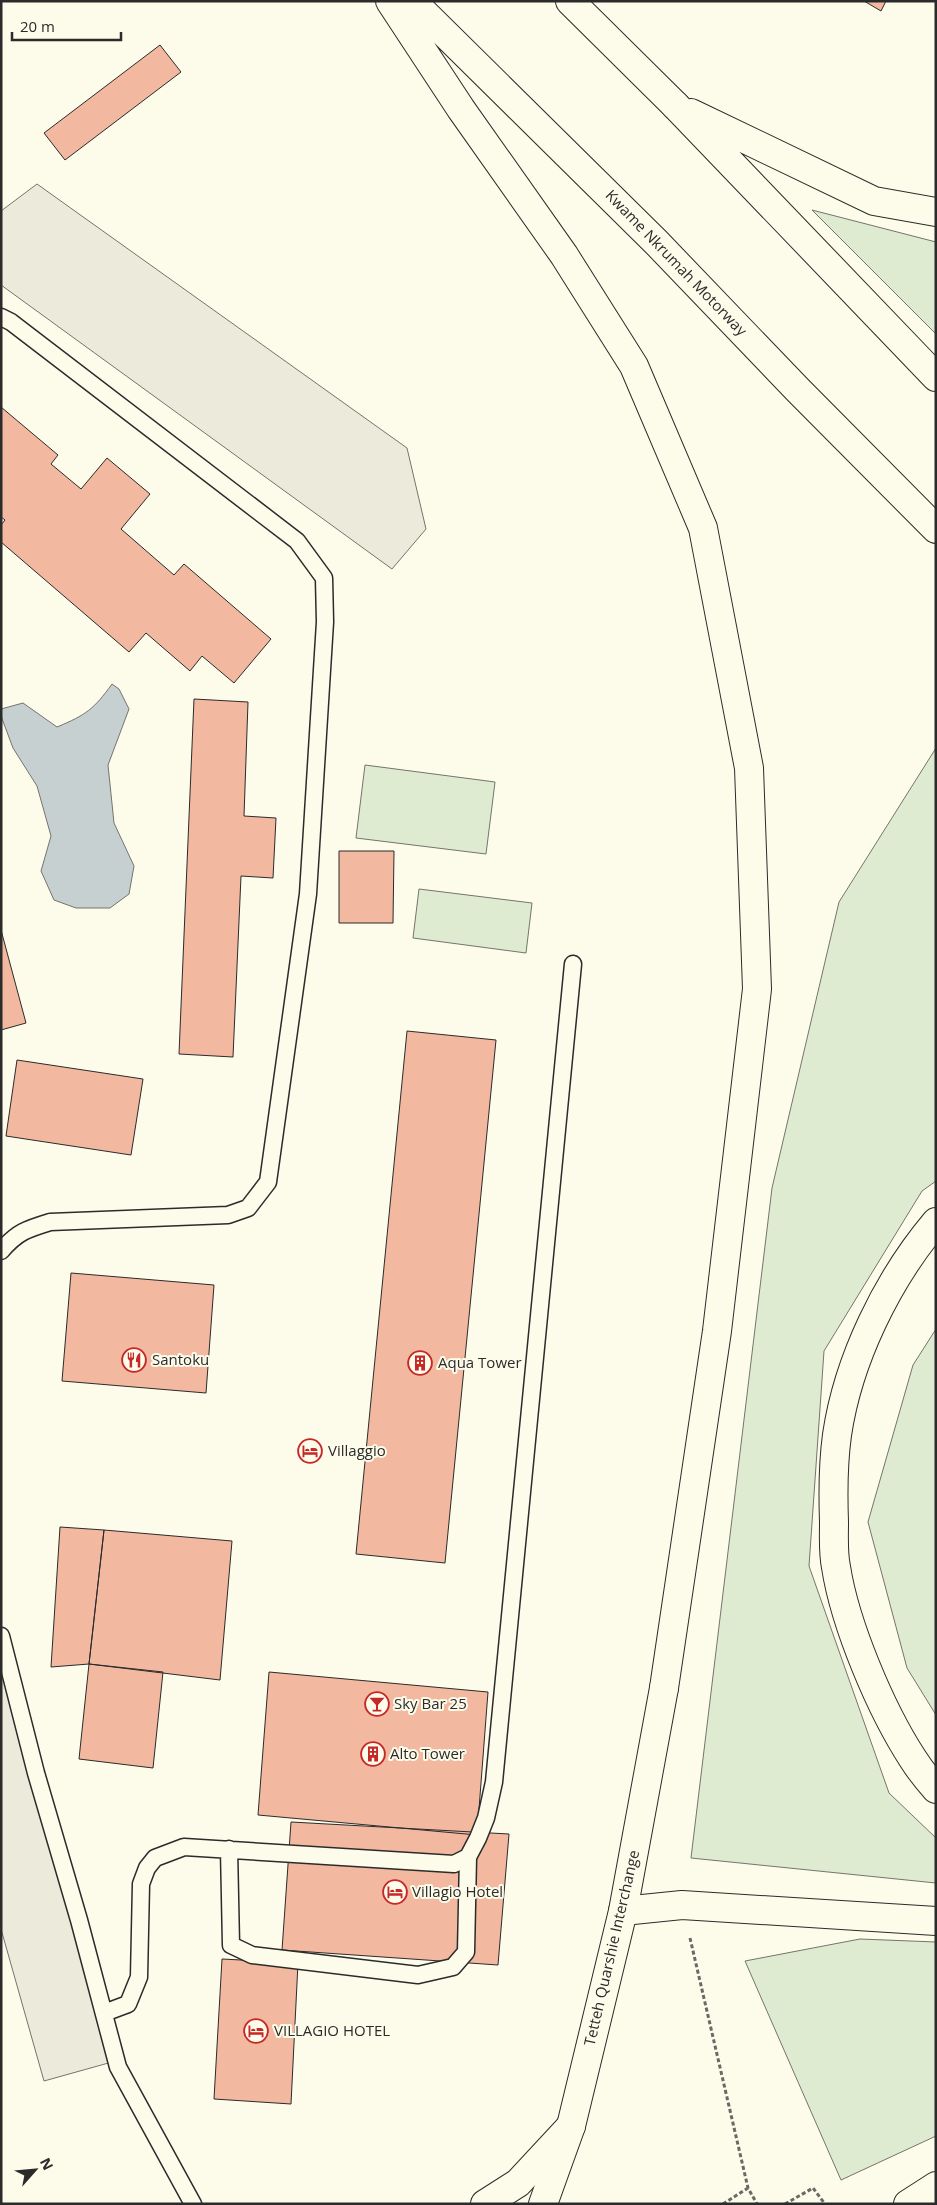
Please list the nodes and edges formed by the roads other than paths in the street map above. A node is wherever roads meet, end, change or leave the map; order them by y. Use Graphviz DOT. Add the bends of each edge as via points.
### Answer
graph roads {
  1 [pos="390,1"];
  2 [pos="412,1"];
  3 [pos="570,1"];
  4 [pos="675,105"];
  5 [pos="936,212"];
  6 [pos="1,317"];
  7 [pos="936,377"];
  8 [pos="936,529"];
  9 [pos="573,964"];
  10 [pos="936,1222"];
  11 [pos="1,1251"];
  12 [pos="1,1636"];
  13 [pos="936,1790"];
  14 [pos="229,1849"];
  15 [pos="468,1857"];
  16 [pos="623,1911"];
  17 [pos="936,1921"];
  18 [pos="104,2013"];
  19 [pos="571,2126"];
  20 [pos="936,2186"];
  21 [pos="193,2204"];
  22 [pos="485,2204"];
  23 [pos="543,2204"];
  24 [pos="908,2204"];
  1 -- 16 [label="main road, Tetteh Quarshie Interchange" via="564,255 634,366 703,528 749,768 757,989 717,1331 664,1688"];
  2 -- 8 [label="main road, Kwame Nkrumah Motorway" via="656,242"];
  3 -- 4 [label="main road"];
  4 -- 5 [label="main road" via="874,201"];
  4 -- 7 [label="main road"];
  6 -- 11 [label="lane" via="297,541 324,578 324,622 308,894 268,1182 248,1208 228,1214 50,1222 28,1228 13,1237"];
  9 -- 15 [label="lane" via="494,1782 486,1818"];
  10 -- 13 [label="main road" via="895,1280 862,1344 848,1385 837,1435 833,1498 836,1567 848,1618 888,1714 913,1759"];
  12 -- 18 [label="lane"];
  14 -- 15 [label="lane" via="454,1864"];
  14 -- 15 [label="lane" via="231,1945 252,1955 418,1975 453,1967 466,1952"];
  14 -- 18 [label="lane" via="184,1847 155,1858 147,1868 141,1884 139,1977 128,2004"];
  16 -- 17 [label="main road" via="682,1905"];
  16 -- 19 [label="main road, Tetteh Quarshie Interchange"];
  18 -- 21 [label="lane" via="118,2068"];
  19 -- 22 [label="main road" via="518,2183"];
  19 -- 23 [label="main road, Tetteh Quarshie Interchange"];
  20 -- 24 [label="main road"];
}
